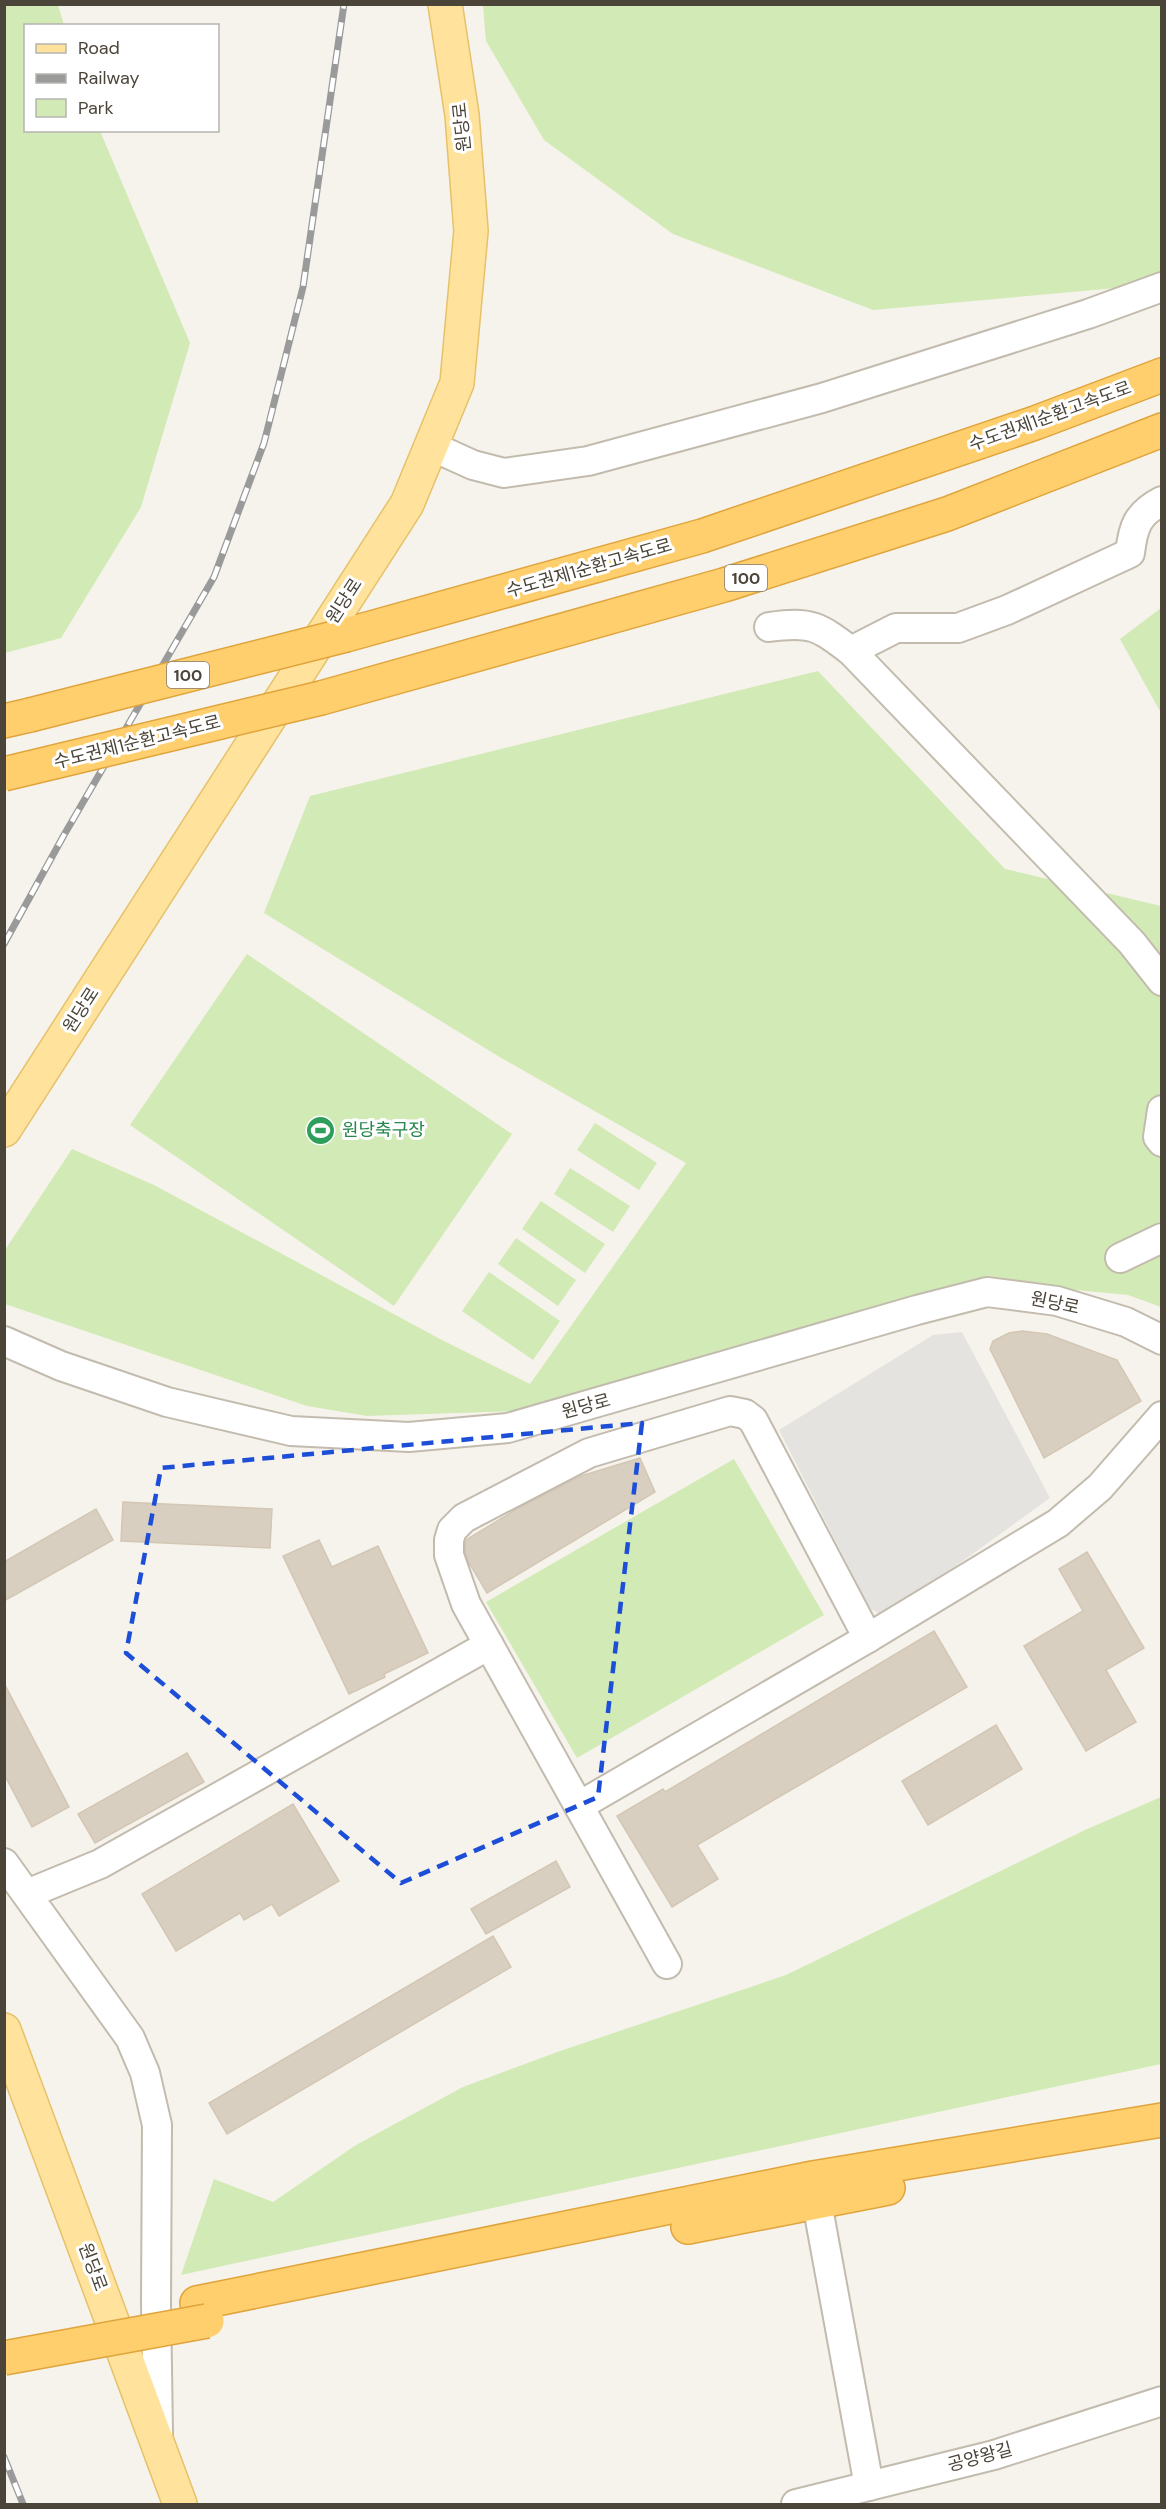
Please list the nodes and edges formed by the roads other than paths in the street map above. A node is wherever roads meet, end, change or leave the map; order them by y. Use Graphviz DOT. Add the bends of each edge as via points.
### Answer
graph roads {
  1 [pos="445,4"];
  2 [pos="1161,287"];
  3 [pos="1161,375"];
  4 [pos="1161,430"];
  5 [pos="431,446"];
  6 [pos="1161,501"];
  7 [pos="769,627"];
  8 [pos="851,651"];
  9 [pos="17,718"];
  10 [pos="4,774"];
  11 [pos="1161,981"];
  12 [pos="1161,1110"];
  13 [pos="4,1130"];
  14 [pos="1161,1142"];
  15 [pos="1161,1238"];
  16 [pos="1120,1258"];
  17 [pos="1161,1340"];
  18 [pos="4,1341"];
  19 [pos="1161,1416"];
  20 [pos="868,1638"];
  21 [pos="489,1645"];
  22 [pos="579,1806"];
  23 [pos="4,1863"];
  24 [pos="27,1894"];
  25 [pos="667,1964"];
  26 [pos="4,2030"];
  27 [pos="1161,2120"];
  28 [pos="1161,2137"];
  29 [pos="815,2190"];
  30 [pos="202,2312"];
  31 [pos="4,2339"];
  32 [pos="4,2358"];
  33 [pos="1161,2402"];
  34 [pos="158,2444"];
  35 [pos="869,2486"];
  36 [pos="180,2505"];
  37 [pos="796,2505"];
  1 -- 5 [label="main road, 원당로" via="462,115 471,231 457,383"];
  2 -- 5 [label="street" via="822,398 588,461 504,474"];
  3 -- 9 [label="highway, 수도권제1순환고속도로 / 100, bridge" via="1035,423 702,536 346,635"];
  4 -- 10 [label="highway, 수도권제1순환고속도로 / 100, bridge" via="947,514 736,582 321,698"];
  5 -- 13 [label="main road, 원당로" via="406,504"];
  6 -- 8 [label="street" via="1146,509 1134,527 1130,554 958,628 896,628"];
  7 -- 8 [label="street" via="814,626"];
  8 -- 11 [label="street" via="1116,926"];
  12 -- 14 [label="street"];
  15 -- 16 [label="street"];
  17 -- 18 [label="street, 원당로" via="1126,1322 1057,1301 987,1293 508,1428 409,1437 291,1431 179,1405 61,1366"];
  19 -- 20 [label="street" via="1100,1487 1058,1523"];
  20 -- 21 [label="street" via="753,1420 730,1411 589,1453 464,1518 452,1530 449,1555 466,1604"];
  20 -- 22 [label="street"];
  21 -- 22 [label="street"];
  21 -- 24 [label="street" via="100,1864"];
  22 -- 25 [label="street"];
  23 -- 24 [label="street"];
  24 -- 34 [label="street" via="130,2038 145,2073 157,2125"];
  26 -- 34 [label="main road, 원당로"];
  27 -- 29 [label="highway"];
  28 -- 29 [label="highway"];
  29 -- 30 [label="highway"];
  29 -- 35 [label="street"];
  30 -- 31 [label="highway"];
  30 -- 32 [label="highway, bridge"];
  33 -- 35 [label="street, 공양왕길" via="994,2455"];
  34 -- 36 [label="main road, 원당로"];
  35 -- 37 [label="street, 공양왕길"];
}
